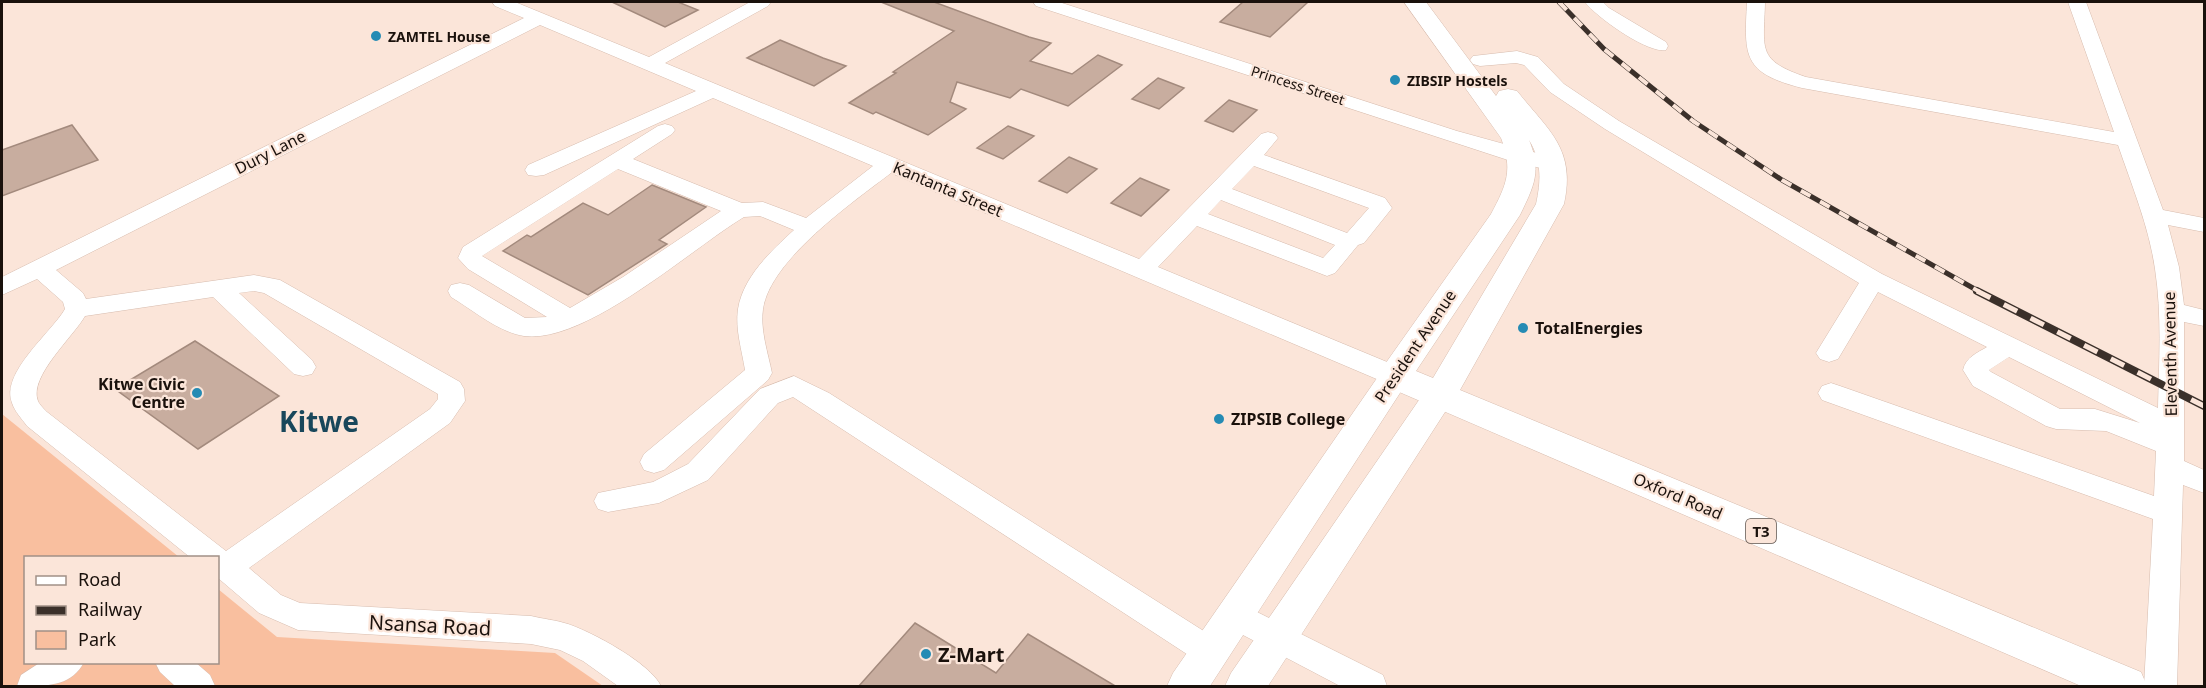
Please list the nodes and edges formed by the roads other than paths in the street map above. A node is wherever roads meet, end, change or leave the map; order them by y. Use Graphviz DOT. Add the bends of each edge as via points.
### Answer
graph roads {
  1 [pos="501,2"];
  2 [pos="762,2"];
  3 [pos="1042,2"];
  4 [pos="1415,2"];
  5 [pos="1437,2"];
  6 [pos="1594,2"];
  7 [pos="1756,2"];
  8 [pos="2077,2"];
  9 [pos="539,18"];
  10 [pos="1659,46"];
  11 [pos="1480,60"];
  12 [pos="650,64"];
  13 [pos="714,90"];
  14 [pos="664,130"];
  15 [pos="1268,138"];
  16 [pos="2129,141"];
  17 [pos="1250,157"];
  18 [pos="1522,158"];
  19 [pos="616,160"];
  20 [pos="889,164"];
  21 [pos="1554,165"];
  22 [pos="536,170"];
  23 [pos="1217,191"];
  24 [pos="1516,194"];
  25 [pos="1550,204"];
  26 [pos="739,210"];
  27 [pos="2154,214"];
  28 [pos="1194,216"];
  29 [pos="2205,225"];
  30 [pos="808,227"];
  31 [pos="1346,241"];
  32 [pos="39,268"];
  33 [pos="1142,270"];
  34 [pos="1461,278"];
  35 [pos="1873,280"];
  36 [pos="2,287"];
  37 [pos="218,288"];
  38 [pos="460,291"];
  39 [pos="1499,293"];
  40 [pos="77,309"];
  41 [pos="2172,311"];
  42 [pos="2205,318"];
  43 [pos="570,319"];
  44 [pos="2008,346"];
  45 [pos="1829,353"];
  46 [pos="303,367"];
  47 [pos="1395,376"];
  48 [pos="1832,393"];
  49 [pos="1440,395"];
  50 [pos="2170,446"];
  51 [pos="654,462"];
  52 [pos="2205,482"];
  53 [pos="608,501"];
  54 [pos="2168,513"];
  55 [pos="211,556"];
  56 [pos="219,562"];
  57 [pos="1235,615"];
  58 [pos="1278,638"];
  59 [pos="1210,652"];
  60 [pos="67,664"];
  61 [pos="172,664"];
  62 [pos="33,687"];
  63 [pos="198,687"];
  64 [pos="644,687"];
  65 [pos="1187,687"];
  66 [pos="1245,687"];
  67 [pos="1371,687"];
  68 [pos="2126,687"];
  69 [pos="2161,687"];
  1 -- 9 [label="street, Kantanta Street"];
  2 -- 12 [label="street"];
  3 -- 18 [label="street, Princess Street"];
  4 -- 18 [label="highway" via="1514,137"];
  5 -- 11 [label="highway"];
  6 -- 10 [label="street" via="1603,12"];
  7 -- 16 [label="street" via="1755,53 1761,65 1777,75"];
  8 -- 16 [label="street, Eleventh Avenue"];
  9 -- 12 [label="street, Kantanta Street"];
  9 -- 32 [label="street, Dury Lane"];
  11 -- 21 [label="highway" via="1536,130"];
  11 -- 35 [label="street" via="1517,57 1531,61 1557,88 1612,125"];
  12 -- 13 [label="street, Kantanta Street"];
  13 -- 20 [label="street, Kantanta Street"];
  13 -- 22 [label="street"];
  14 -- 19 [label="street"];
  15 -- 17 [label="street"];
  16 -- 27 [label="street, Eleventh Avenue"];
  17 -- 23 [label="street"];
  17 -- 31 [label="street" via="1381,205 1356,238"];
  18 -- 21 [label="street, Princess Street"];
  18 -- 24 [label="highway, President Avenue" via="1523,171"];
  19 -- 26 [label="street"];
  19 -- 43 [label="street" via="471,252 470,258 476,264"];
  20 -- 30 [label="street"];
  20 -- 33 [label="street, Kantanta Street"];
  21 -- 25 [label="highway" via="1555,187"];
  23 -- 28 [label="street"];
  23 -- 31 [label="street"];
  24 -- 25 [label="highway"];
  24 -- 34 [label="highway, President Avenue"];
  25 -- 39 [label="highway"];
  26 -- 30 [label="street" via="763,209"];
  26 -- 43 [label="street"];
  27 -- 29 [label="street"];
  27 -- 41 [label="street, Eleventh Avenue" via="2167,267"];
  28 -- 31 [label="street" via="1324,267 1330,267 1347,246"];
  28 -- 33 [label="street"];
  30 -- 51 [label="street" via="758,284 750,309 759,374"];
  32 -- 36 [label="street, Dury Lane"];
  32 -- 40 [label="street" via="74,299"];
  33 -- 47 [label="street, Kantanta Street"];
  34 -- 39 [label="highway"];
  34 -- 47 [label="highway, President Avenue"];
  35 -- 44 [label="street"];
  35 -- 45 [label="street"];
  37 -- 40 [label="street"];
  37 -- 46 [label="street"];
  37 -- 56 [label="street" via="254,283 272,286 451,389 452,401 440,416"];
  38 -- 43 [label="street" via="525,327 541,329"];
  39 -- 49 [label="highway"];
  40 -- 55 [label="street, Nsansa Road" via="71,323 24,382 24,402 37,419"];
  41 -- 42 [label="street"];
  41 -- 50 [label="street, Eleventh Avenue"];
  44 -- 50 [label="street"];
  44 -- 50 [label="street" via="1977,365 1982,379 2056,420 2110,422"];
  47 -- 49 [label="highway, Oxford Road / T3"];
  47 -- 57 [label="main road, President Avenue"];
  48 -- 54 [label="street"];
  49 -- 58 [label="main road"];
  49 -- 68 [label="highway, Oxford Road / T3"];
  50 -- 52 [label="street"];
  50 -- 54 [label="street, Eleventh Avenue"];
  53 -- 59 [label="street" via="659,492 698,472 770,396 794,386"];
  54 -- 69 [label="street, Eleventh Avenue"];
  56 -- 64 [label="street, Nsansa Road" via="270,604 298,616 531,630 566,636"];
  57 -- 58 [label="street"];
  57 -- 59 [label="main road, President Avenue"];
  58 -- 66 [label="main road"];
  58 -- 67 [label="street"];
  59 -- 65 [label="main road, President Avenue"];
  60 -- 62 [label="street"];
  61 -- 63 [label="street"];
}
